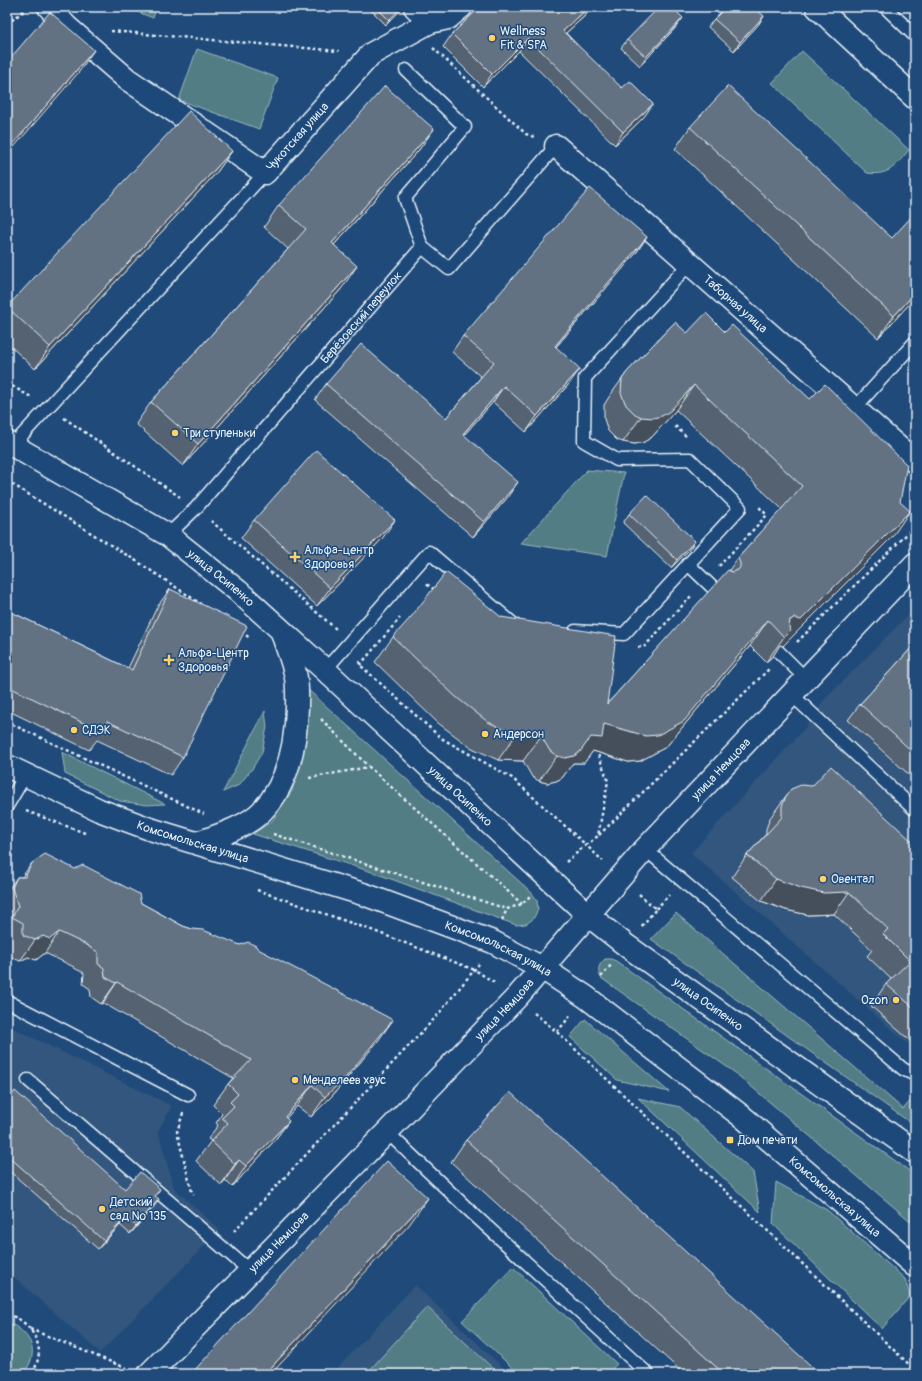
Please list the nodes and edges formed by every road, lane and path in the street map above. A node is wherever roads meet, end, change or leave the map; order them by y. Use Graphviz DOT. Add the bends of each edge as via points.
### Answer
graph roads {
  1 [pos="28,7"];
  2 [pos="49,7"];
  3 [pos="461,7"];
  4 [pos="817,7"];
  5 [pos="885,7"];
  6 [pos="423,15"];
  7 [pos="7,24"];
  8 [pos="106,31"];
  9 [pos="915,36"];
  10 [pos="371,54"];
  11 [pos="406,70"];
  12 [pos="915,98"];
  13 [pos="556,146"];
  14 [pos="265,173"];
  15 [pos="422,247"];
  16 [pos="690,263"];
  17 [pos="915,342"];
  18 [pos="7,383"];
  19 [pos="48,407"];
  20 [pos="854,409"];
  21 [pos="675,426"];
  22 [pos="692,443"];
  23 [pos="10,444"];
  24 [pos="915,462"];
  25 [pos="7,481"];
  26 [pos="755,504"];
  27 [pos="196,508"];
  28 [pos="915,526"];
  29 [pos="168,535"];
  30 [pos="688,564"];
  31 [pos="915,564"];
  32 [pos="705,581"];
  33 [pos="423,590"];
  34 [pos="715,590"];
  35 [pos="440,594"];
  36 [pos="204,606"];
  37 [pos="404,613"];
  38 [pos="534,628"];
  39 [pos="237,629"];
  40 [pos="564,630"];
  41 [pos="281,631"];
  42 [pos="256,642"];
  43 [pos="350,642"];
  44 [pos="637,648"];
  45 [pos="780,653"];
  46 [pos="360,664"];
  47 [pos="325,670"];
  48 [pos="806,679"];
  49 [pos="791,694"];
  50 [pos="297,696"];
  51 [pos="7,722"];
  52 [pos="596,749"];
  53 [pos="369,766"];
  54 [pos="16,770"];
  55 [pos="303,780"];
  56 [pos="8,805"];
  57 [pos="915,810"];
  58 [pos="237,828"];
  59 [pos="91,835"];
  60 [pos="598,836"];
  61 [pos="197,844"];
  62 [pos="645,849"];
  63 [pos="251,888"];
  64 [pos="522,904"];
  65 [pos="507,909"];
  66 [pos="588,915"];
  67 [pos="542,968"];
  68 [pos="7,1000"];
  69 [pos="557,1032"];
  70 [pos="915,1075"];
  71 [pos="28,1080"];
  72 [pos="188,1095"];
  73 [pos="386,1132"];
  74 [pos="915,1152"];
  75 [pos="197,1197"];
  76 [pos="255,1265"];
  77 [pos="915,1266"];
  78 [pos="7,1315"];
  79 [pos="30,1329"];
  80 [pos="915,1370"];
  81 [pos="141,1372"];
  82 [pos="32,1374"];
  83 [pos="648,1374"];
  1 -- 7 [label="path"];
  2 -- 14 [label="main road, Чукотская улица" via="67,27 128,79"];
  3 -- 6 [label="main road, Чукотская улица" via="448,18"];
  4 -- 12 [label="main road"];
  5 -- 9 [label="lane"];
  6 -- 10 [label="main road, Чукотская улица"];
  8 -- 10 [label="path"];
  10 -- 14 [label="main road, Чукотская улица"];
  11 -- 13 [label="path" via="432,47 526,134"];
  11 -- 15 [label="lane" via="465,127 405,198"];
  13 -- 15 [label="lane" via="449,269"];
  13 -- 16 [label="main road, Таборная улица"];
  14 -- 19 [label="lane"];
  15 -- 27 [label="lane, Берёзовский переулок"];
  16 -- 20 [label="main road, Таборная улица"];
  16 -- 30 [label="lane" via="585,378 584,441 617,460 690,459 740,508"];
  17 -- 20 [label="lane"];
  18 -- 19 [label="path"];
  19 -- 23 [label="lane"];
  19 -- 27 [label="path"];
  20 -- 24 [label="main road, Таборная улица"];
  21 -- 22 [label="path"];
  23 -- 29 [label="main road, улица Осипенко"];
  25 -- 36 [label="path"];
  26 -- 32 [label="path" via="767,514"];
  27 -- 29 [label="lane, Берёзовский переулок"];
  27 -- 43 [label="path"];
  28 -- 45 [label="path"];
  29 -- 41 [label="main road, улица Осипенко" via="238,591"];
  30 -- 32 [label="lane"];
  30 -- 40 [label="lane" via="624,634"];
  31 -- 48 [label="main road, улица Немцова"];
  32 -- 34 [label="lane"];
  32 -- 44 [label="path" via="644,647"];
  33 -- 35 [label="path" via="428,585"];
  37 -- 46 [label="path"];
  38 -- 43 [label="lane" via="518,628 429,552"];
  39 -- 42 [label="path"];
  41 -- 47 [label="main road, улица Осипенко"];
  41 -- 50 [label="main road" via="296,674"];
  43 -- 46 [label="path"];
  43 -- 47 [label="lane"];
  45 -- 48 [label="lane"];
  45 -- 60 [label="path"];
  46 -- 60 [label="path" via="440,738 512,778 586,845"];
  47 -- 66 [label="main road, улица Осипенко"];
  48 -- 49 [label="main road, улица Немцова"];
  49 -- 57 [label="lane"];
  49 -- 62 [label="main road, улица Немцова"];
  50 -- 53 [label="path"];
  50 -- 58 [label="main road" via="297,727 290,762 279,788 261,812"];
  51 -- 58 [label="path"];
  52 -- 60 [label="path" via="608,782"];
  53 -- 55 [label="path"];
  53 -- 64 [label="path"];
  54 -- 56 [label="lane"];
  54 -- 61 [label="main road, Комсомольская улица" via="99,810"];
  56 -- 59 [label="path"];
  58 -- 61 [label="main road"];
  58 -- 65 [label="path" via="264,832"];
  61 -- 67 [label="main road, Комсомольская улица" via="366,895 493,942"];
  62 -- 66 [label="main road, улица Немцова"];
  62 -- 70 [label="lane" via="903,1069"];
  63 -- 76 [label="path" via="475,970 436,1017 232,1232"];
  66 -- 67 [label="main road, улица Немцова"];
  66 -- 74 [label="main road, улица Осипенко" via="627,946"];
  67 -- 73 [label="main road, улица Немцова"];
  67 -- 77 [label="main road, Комсомольская улица" via="586,996 744,1118"];
  68 -- 72 [label="lane"];
  69 -- 80 [label="path"];
  71 -- 76 [label="lane"];
  72 -- 75 [label="path" via="177,1132 192,1192"];
  73 -- 76 [label="main road, улица Немцова"];
  73 -- 83 [label="lane"];
  76 -- 81 [label="main road, улица Немцова"];
  78 -- 79 [label="path" via="22,1321"];
  79 -- 81 [label="path"];
  79 -- 82 [label="path" via="39,1352"];
}
